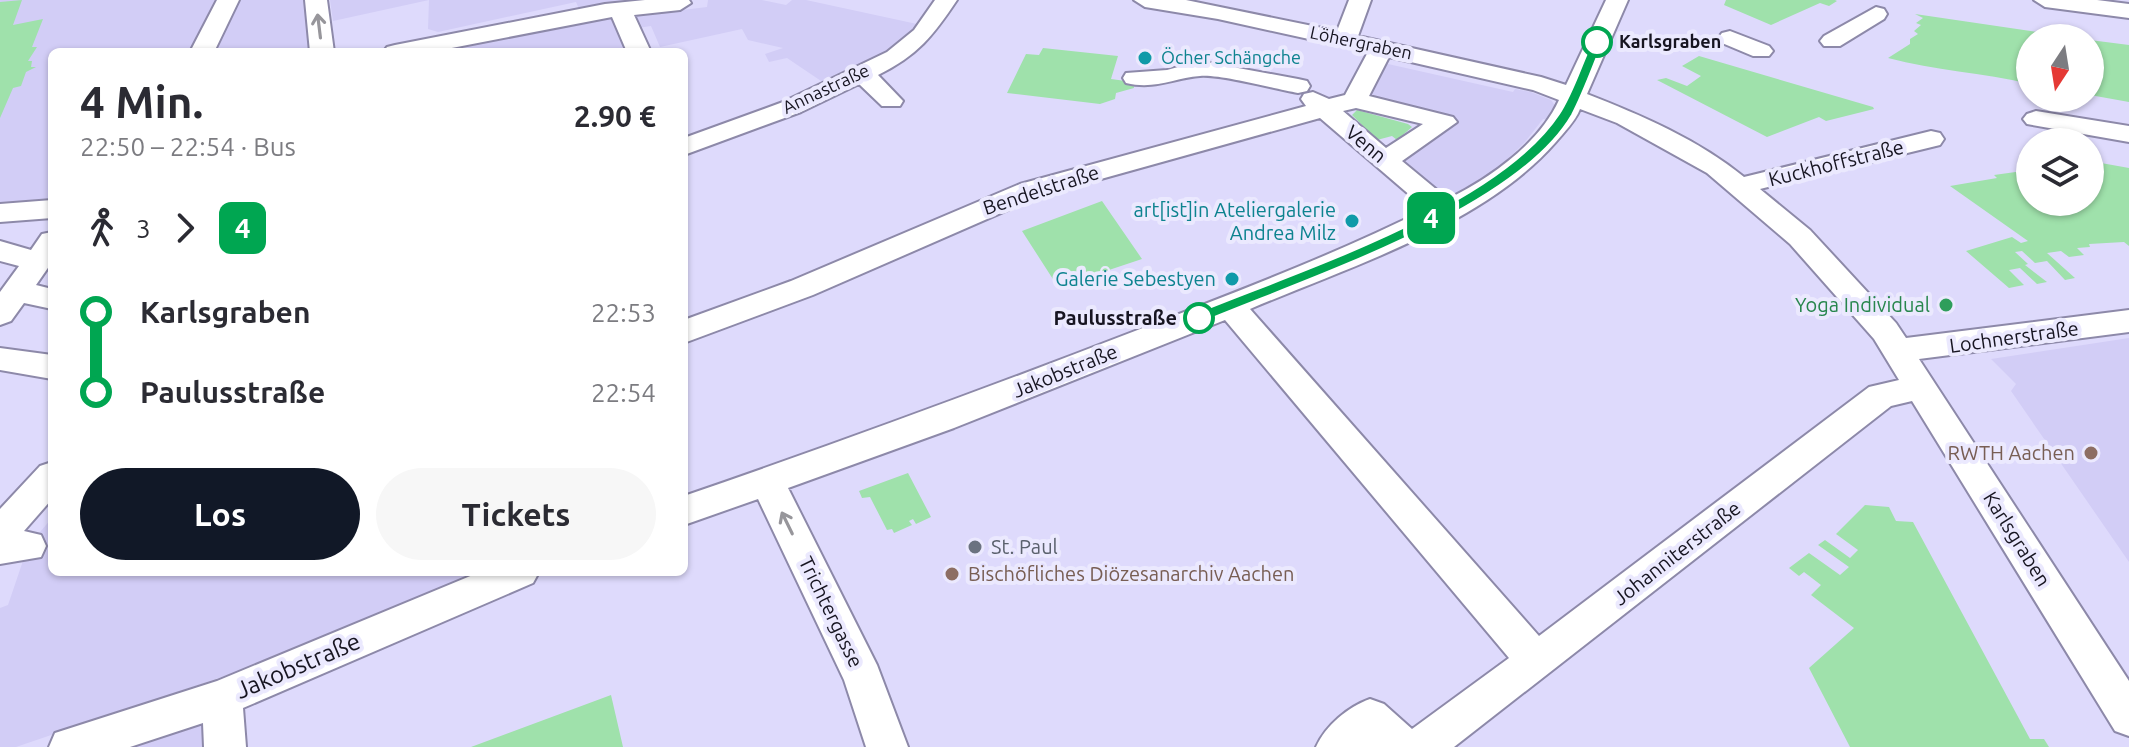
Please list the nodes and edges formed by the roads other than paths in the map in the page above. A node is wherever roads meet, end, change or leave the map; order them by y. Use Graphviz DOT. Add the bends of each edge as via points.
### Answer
graph roads {
  1 [pos="228,0"];
  2 [pos="316,0"];
  3 [pos="946,0"];
  4 [pos="1145,0"];
  5 [pos="1360,0"];
  6 [pos="1617,0"];
  7 [pos="2045,0"];
  8 [pos="680,3"];
  9 [pos="620,9"];
  10 [pos="2129,11"];
  11 [pos="1876,14"];
  12 [pos="1730,38"];
  13 [pos="1345,40"];
  14 [pos="1832,41"];
  15 [pos="204,48"];
  16 [pos="322,48"];
  17 [pos="416,48"];
  18 [pos="637,48"];
  19 [pos="1382,48"];
  20 [pos="1761,51"];
  21 [pos="862,73"];
  22 [pos="1135,78"];
  23 [pos="1574,95"];
  24 [pos="1312,98"];
  25 [pos="891,101"];
  26 [pos="1368,103"];
  27 [pos="2036,119"];
  28 [pos="2129,134"];
  29 [pos="1931,139"];
  30 [pos="688,146"];
  31 [pos="1385,160"];
  32 [pos="1740,186"];
  33 [pos="48,209"];
  34 [pos="1445,211"];
  35 [pos="10,212"];
  36 [pos="0,235"];
  37 [pos="45,249"];
  38 [pos="0,251"];
  39 [pos="48,299"];
  40 [pos="10,301"];
  41 [pos="1230,306"];
  42 [pos="2129,321"];
  43 [pos="688,331"];
  44 [pos="1899,350"];
  45 [pos="0,359"];
  46 [pos="48,366"];
  47 [pos="1921,387"];
  48 [pos="767,481"];
  49 [pos="48,482"];
  50 [pos="688,510"];
  51 [pos="9,543"];
  52 [pos="511,576"];
  53 [pos="1535,660"];
  54 [pos="222,698"];
  55 [pos="2129,717"];
  56 [pos="1421,742"];
  57 [pos="70,747"];
  58 [pos="225,747"];
  59 [pos="887,747"];
  60 [pos="1337,747"];
  1 -- 15 [label="street"];
  16 -- 2 [label="street, one-way"];
  3 -- 21 [label="street, Annastraße" via="905,51"];
  4 -- 13 [label="street, Löhergraben"];
  5 -- 13 [label="street"];
  6 -- 23 [label="street, Jakobstraße"];
  7 -- 10 [label="street"];
  8 -- 9 [label="street"];
  9 -- 17 [label="street"];
  9 -- 18 [label="street"];
  11 -- 14 [label="street"];
  12 -- 20 [label="street"];
  13 -- 19 [label="street, Löhergraben"];
  19 -- 23 [label="street, Löhergraben"];
  19 -- 26 [label="street"];
  21 -- 25 [label="street"];
  21 -- 30 [label="street, Annastraße" via="792,107"];
  22 -- 24 [label="street" via="1168,77 1200,68"];
  23 -- 32 [label="street, Karlsgraben" via="1668,138"];
  23 -- 34 [label="street, Jakobstraße" via="1565,115 1527,158 1485,191"];
  24 -- 26 [label="street, Bendelstraße"];
  24 -- 31 [label="street, Venn"];
  24 -- 43 [label="street, Bendelstraße" via="1030,190 802,288"];
  26 -- 31 [label="street" via="1444,122"];
  27 -- 28 [label="street"];
  29 -- 32 [label="street, Kuckhoffstraße"];
  31 -- 34 [label="street, Venn"];
  32 -- 44 [label="street, Karlsgraben" via="1814,251"];
  33 -- 35 [label="street"];
  34 -- 41 [label="street, Jakobstraße"];
  35 -- 36 [label="street"];
  37 -- 38 [label="street"];
  37 -- 40 [label="street"];
  39 -- 40 [label="street"];
  41 -- 48 [label="street, Jakobstraße"];
  41 -- 53 [label="street"];
  42 -- 44 [label="street, Lochnerstraße"];
  44 -- 47 [label="street, Karlsgraben"];
  45 -- 46 [label="street"];
  47 -- 53 [label="street, Johanniterstraße" via="1881,396"];
  47 -- 55 [label="street, Karlsgraben"];
  48 -- 50 [label="street, Jakobstraße"];
  59 -- 48 [label="street, Trichtergasse, one-way" via="863,678"];
  49 -- 51 [label="street"];
  52 -- 54 [label="street, Jakobstraße"];
  53 -- 56 [label="street, Johanniterstraße"];
  54 -- 57 [label="street, Jakobstraße"];
  54 -- 58 [label="street"];
  56 -- 60 [label="street" via="1370,718"];
}
